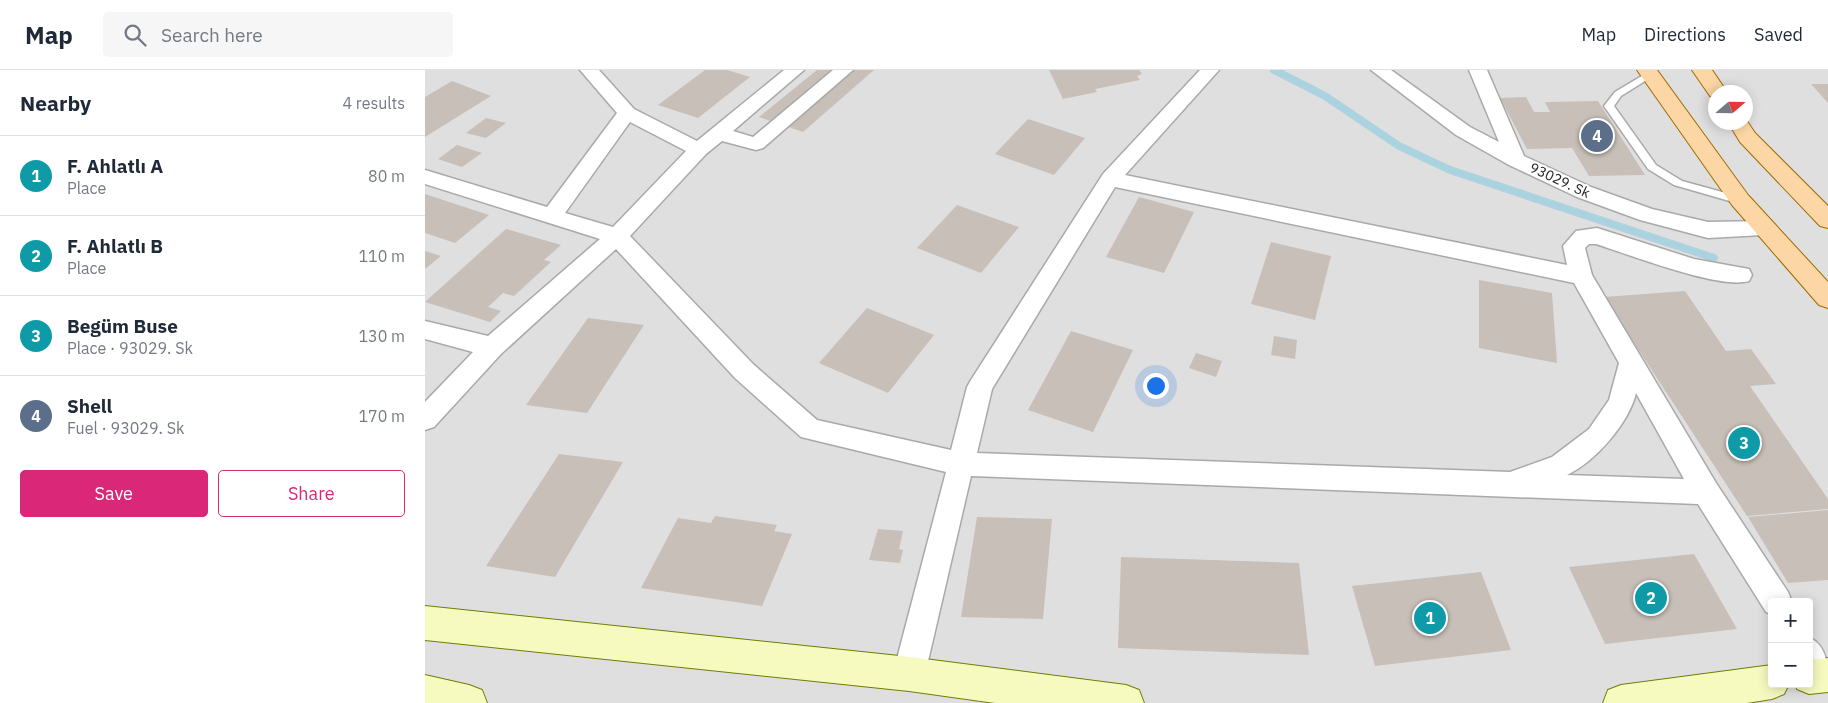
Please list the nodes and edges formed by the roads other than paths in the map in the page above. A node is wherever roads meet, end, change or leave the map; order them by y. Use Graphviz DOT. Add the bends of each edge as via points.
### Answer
graph roads {
  1 [pos="589,70"];
  2 [pos="795,70"];
  3 [pos="844,70"];
  4 [pos="1210,70"];
  5 [pos="1380,70"];
  6 [pos="1478,70"];
  7 [pos="1702,70"];
  8 [pos="1649,72"];
  9 [pos="1712,85"];
  10 [pos="627,113"];
  11 [pos="1743,130"];
  12 [pos="718,134"];
  13 [pos="699,150"];
  14 [pos="1516,160"];
  15 [pos="425,177"];
  16 [pos="1110,179"];
  17 [pos="1740,200"];
  18 [pos="552,216"];
  19 [pos="1828,220"];
  20 [pos="1763,228"];
  21 [pos="617,236"];
  22 [pos="1741,275"];
  23 [pos="1582,276"];
  24 [pos="1828,298"];
  25 [pos="425,330"];
  26 [pos="492,347"];
  27 [pos="1631,363"];
  28 [pos="425,419"];
  29 [pos="962,464"];
  30 [pos="1510,485"];
  31 [pos="1706,492"];
  32 [pos="1774,598"];
  33 [pos="425,623"];
  34 [pos="909,674"];
  35 [pos="1768,683"];
  36 [pos="425,693"];
  37 [pos="468,703"];
  38 [pos="1126,703"];
  39 [pos="1621,703"];
  1 -- 10 [label="street"];
  2 -- 12 [label="street"];
  3 -- 12 [label="street" via="756,144"];
  4 -- 16 [label="street"];
  5 -- 14 [label="street, 93029. Sk" via="1463,131"];
  6 -- 14 [label="street"];
  7 -- 9 [label="main road"];
  8 -- 17 [label="main road"];
  8 -- 17 [label="lane" via="1618,94 1609,106 1652,167 1678,183"];
  10 -- 13 [label="street"];
  10 -- 18 [label="street"];
  11 -- 19 [label="main road"];
  12 -- 13 [label="street"];
  13 -- 21 [label="street"];
  14 -- 20 [label="street, 93029. Sk" via="1584,192 1647,215 1709,230"];
  15 -- 18 [label="street"];
  16 -- 23 [label="street"];
  16 -- 29 [label="street" via="980,387"];
  17 -- 20 [label="main road"];
  18 -- 21 [label="street"];
  20 -- 24 [label="main road"];
  21 -- 26 [label="street"];
  21 -- 29 [label="street" via="744,371 810,429"];
  22 -- 23 [label="street" via="1693,267 1597,236 1585,236 1574,246"];
  23 -- 27 [label="street"];
  25 -- 26 [label="street"];
  26 -- 28 [label="street"];
  27 -- 30 [label="street" via="1621,403 1597,437 1561,465"];
  27 -- 31 [label="street"];
  29 -- 30 [label="street"];
  29 -- 34 [label="street"];
  30 -- 31 [label="street"];
  31 -- 32 [label="street"];
  33 -- 34 [label="main road"];
  34 -- 38 [label="main road"];
  35 -- 39 [label="main road"];
  36 -- 37 [label="main road"];
}
